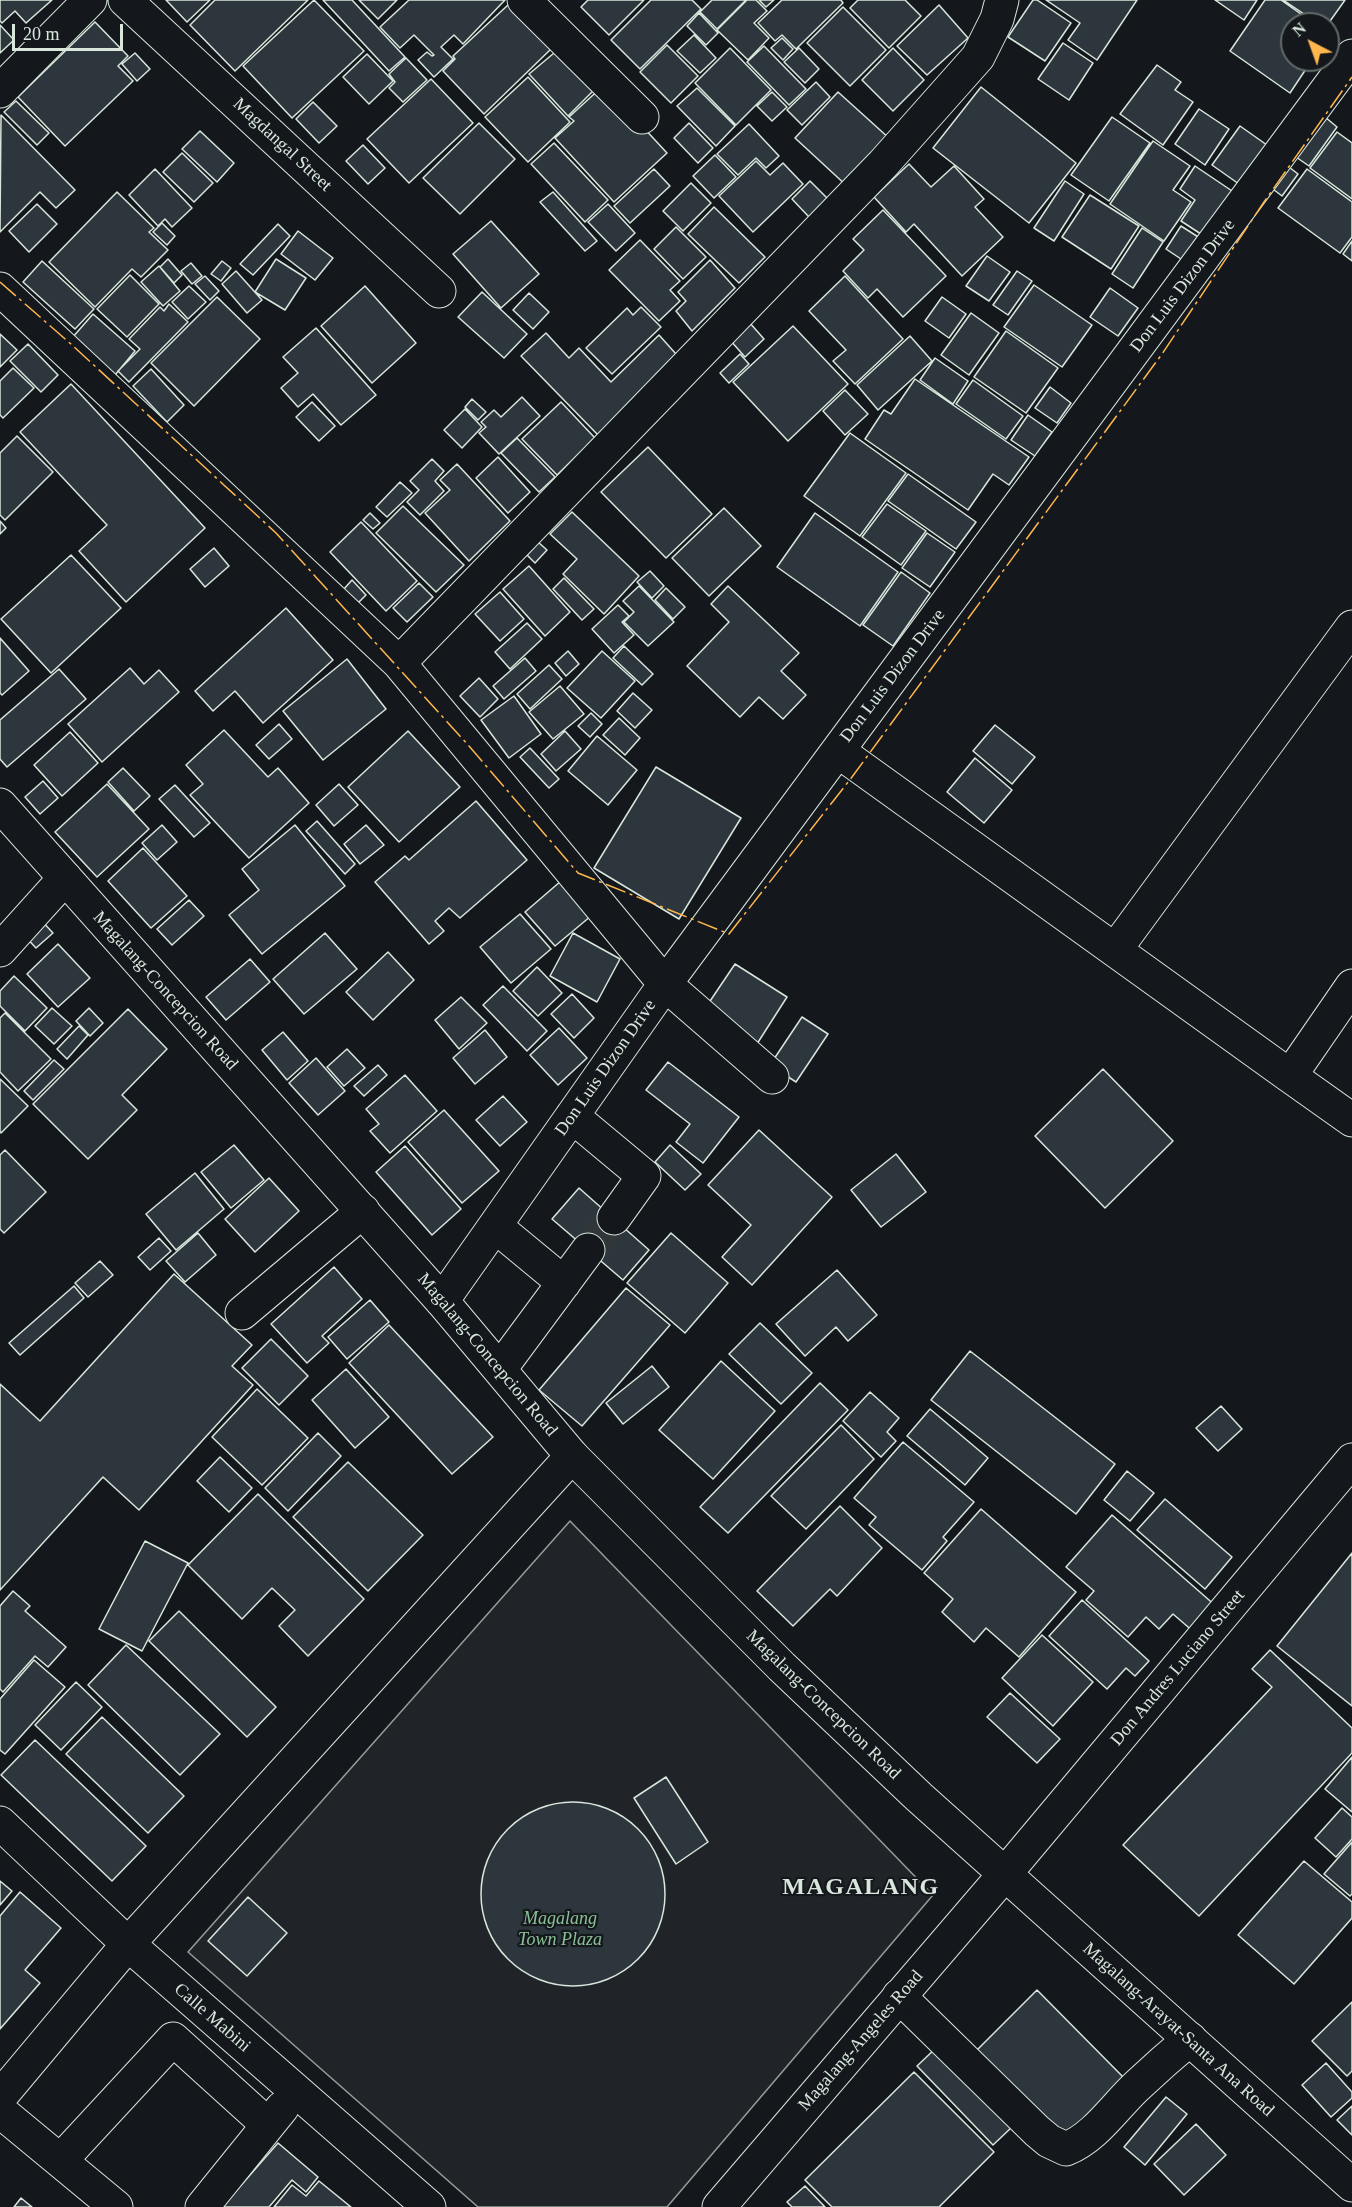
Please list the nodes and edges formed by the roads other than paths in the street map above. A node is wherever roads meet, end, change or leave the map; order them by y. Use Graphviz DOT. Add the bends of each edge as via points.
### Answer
graph roads {
  1 [pos="90,0"];
  2 [pos="125,0"];
  3 [pos="524,0"];
  4 [pos="1002,0"];
  5 [pos="1348,70"];
  6 [pos="0,91"];
  7 [pos="642,117"];
  8 [pos="0,289"];
  9 [pos="439,291"];
  10 [pos="1352,627"];
  11 [pos="399,663"];
  12 [pos="838,751"];
  13 [pos="0,805"];
  14 [pos="64,878"];
  15 [pos="0,950"];
  16 [pos="1115,950"];
  17 [pos="665,984"];
  18 [pos="1352,986"];
  19 [pos="1290,1076"];
  20 [pos="772,1077"];
  21 [pos="572,1116"];
  22 [pos="1352,1120"];
  23 [pos="363,1211"];
  24 [pos="614,1218"];
  25 [pos="495,1226"];
  26 [pos="588,1250"];
  27 [pos="564,1283"];
  28 [pos="442,1301"];
  29 [pos="242,1313"];
  30 [pos="500,1369"];
  31 [pos="572,1456"];
  32 [pos="1349,1471"];
  33 [pos="0,1823"];
  34 [pos="1004,1875"];
  35 [pos="128,1944"];
  36 [pos="899,1996"];
  37 [pos="1190,2039"];
  38 [pos="296,2092"];
  39 [pos="0,2097"];
  40 [pos="0,2111"];
  41 [pos="268,2124"];
  42 [pos="61,2160"];
  43 [pos="1352,2185"];
  44 [pos="116,2207"];
  45 [pos="202,2207"];
  46 [pos="429,2207"];
  47 [pos="719,2207"];
  1 -- 6 [label="street"];
  2 -- 9 [label="street, Magdangal Street"];
  3 -- 7 [label="street"];
  4 -- 11 [label="street" via="978,57 883,164"];
  5 -- 12 [label="street, Don Luis Dizon Drive"];
  8 -- 11 [label="street"];
  10 -- 16 [label="street"];
  11 -- 17 [label="street"];
  12 -- 16 [label="street"];
  12 -- 17 [label="street, Don Luis Dizon Drive"];
  13 -- 14 [label="street, Magalang-Concepcion Road"];
  14 -- 15 [label="street"];
  14 -- 23 [label="street, Magalang-Concepcion Road"];
  16 -- 19 [label="street"];
  17 -- 20 [label="street"];
  17 -- 21 [label="street, Don Luis Dizon Drive"];
  18 -- 19 [label="street"];
  19 -- 22 [label="street"];
  21 -- 24 [label="street" via="644,1176"];
  21 -- 25 [label="street, Don Luis Dizon Drive"];
  23 -- 28 [label="street, Magalang-Concepcion Road"];
  23 -- 29 [label="street"];
  25 -- 27 [label="street"];
  25 -- 28 [label="street, Don Luis Dizon Drive"];
  26 -- 27 [label="street"];
  27 -- 30 [label="street"];
  28 -- 30 [label="street, Magalang-Concepcion Road"];
  30 -- 31 [label="street, Magalang-Concepcion Road"];
  31 -- 34 [label="street, Magalang-Concepcion Road" via="782,1667"];
  31 -- 35 [label="street"];
  32 -- 34 [label="street, Don Andres Luciano Street"];
  33 -- 35 [label="street, Calle Mabini"];
  34 -- 36 [label="street, Magalang-Angeles Road"];
  34 -- 37 [label="street, Magalang-Arayat-Santa Ana Road"];
  35 -- 38 [label="street, Calle Mabini"];
  35 -- 39 [label="street"];
  36 -- 37 [label="street" via="1038,2131 1066,2149 1094,2132 1137,2085"];
  36 -- 47 [label="street, Magalang-Angeles Road"];
  37 -- 43 [label="street, Magalang-Arayat-Santa Ana Road"];
  38 -- 41 [label="street"];
  38 -- 46 [label="street, Calle Mabini"];
  40 -- 42 [label="street"];
  41 -- 42 [label="street" via="173,2039"];
  41 -- 45 [label="street"];
  42 -- 44 [label="street"];
}
